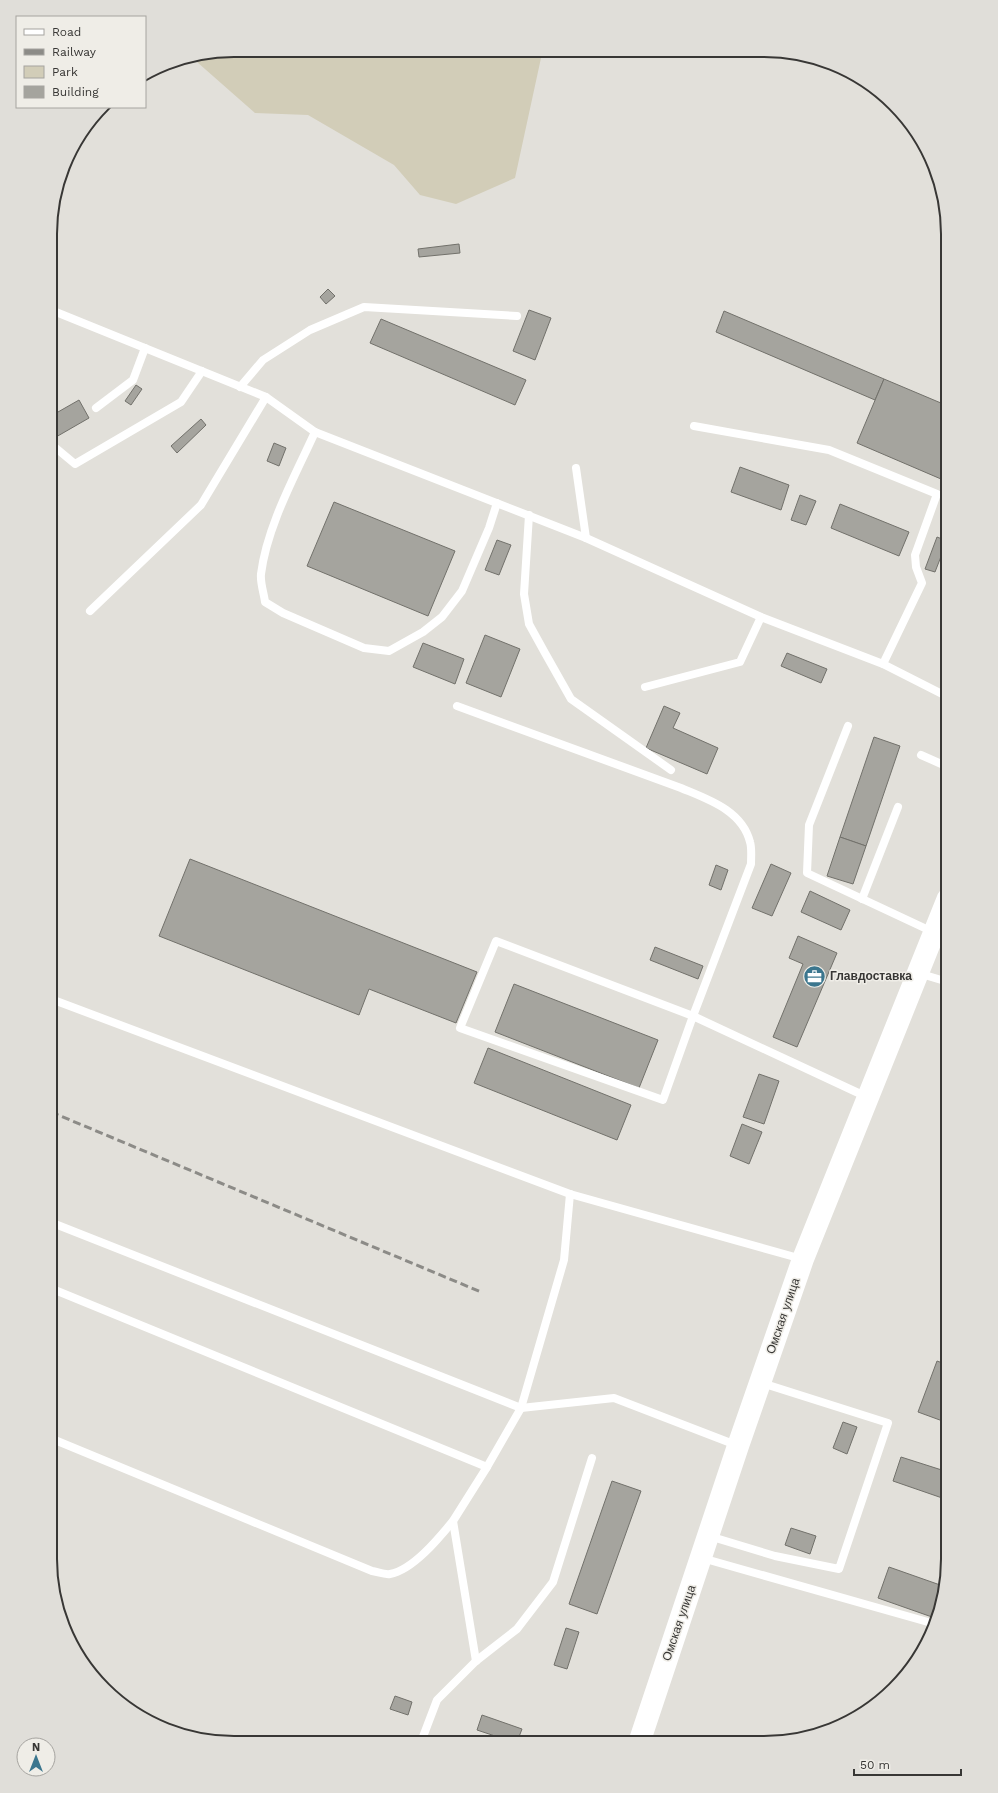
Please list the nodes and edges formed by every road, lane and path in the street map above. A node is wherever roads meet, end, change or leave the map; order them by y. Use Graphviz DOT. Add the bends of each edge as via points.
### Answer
graph roads {
  1 [pos="57,312"];
  2 [pos="517,316"];
  3 [pos="145,348"];
  4 [pos="202,371"];
  5 [pos="240,387"];
  6 [pos="266,397"];
  7 [pos="96,408"];
  8 [pos="694,426"];
  9 [pos="315,432"];
  10 [pos="57,449"];
  11 [pos="576,468"];
  12 [pos="497,503"];
  13 [pos="529,515"];
  14 [pos="586,538"];
  15 [pos="90,611"];
  16 [pos="761,617"];
  17 [pos="883,664"];
  18 [pos="645,687"];
  19 [pos="941,693"];
  20 [pos="456,706"];
  21 [pos="848,726"];
  22 [pos="921,755"];
  23 [pos="941,764"];
  24 [pos="671,770"];
  25 [pos="898,807"];
  26 [pos="862,899"];
  27 [pos="941,915"];
  28 [pos="934,932"];
  29 [pos="918,973"];
  30 [pos="941,980"];
  31 [pos="57,1001"];
  32 [pos="693,1016"];
  33 [pos="868,1097"];
  34 [pos="570,1194"];
  35 [pos="57,1225"];
  36 [pos="803,1259"];
  37 [pos="57,1291"];
  38 [pos="761,1382"];
  39 [pos="521,1408"];
  40 [pos="57,1441"];
  41 [pos="738,1446"];
  42 [pos="592,1458"];
  43 [pos="487,1467"];
  44 [pos="453,1521"];
  45 [pos="708,1535"];
  46 [pos="701,1558"];
  47 [pos="930,1622"];
  48 [pos="476,1661"];
  49 [pos="423,1736"];
  50 [pos="641,1736"];
  1 -- 3 [label="lane"];
  2 -- 5 [label="lane" via="364,307 310,330 263,360"];
  3 -- 4 [label="lane"];
  3 -- 7 [label="lane" via="133,380"];
  4 -- 5 [label="lane"];
  4 -- 10 [label="lane" via="181,402 75,464"];
  5 -- 6 [label="lane"];
  6 -- 9 [label="lane"];
  6 -- 15 [label="lane" via="201,506"];
  8 -- 17 [label="lane" via="829,450 936,494 915,555 922,583"];
  9 -- 12 [label="lane"];
  9 -- 12 [label="lane" via="283,502 270,539 261,576 266,602 283,614 364,648 389,651 423,632 442,617 462,591"];
  11 -- 14 [label="lane"];
  12 -- 13 [label="lane"];
  13 -- 14 [label="lane"];
  13 -- 24 [label="lane" via="524,594 529,624 571,699"];
  14 -- 16 [label="lane"];
  16 -- 17 [label="lane"];
  16 -- 18 [label="lane" via="740,662"];
  17 -- 19 [label="lane"];
  20 -- 32 [label="lane" via="715,802 741,824 750,841 751,864"];
  21 -- 26 [label="lane" via="809,825 807,873"];
  22 -- 23 [label="lane"];
  25 -- 26 [label="lane"];
  26 -- 28 [label="lane"];
  27 -- 28 [label="main road, Омская улица"];
  28 -- 29 [label="main road, Омская улица"];
  29 -- 30 [label="lane"];
  29 -- 33 [label="main road, Омская улица"];
  31 -- 34 [label="lane"];
  32 -- 32 [label="lane" via="496,941 460,1028 663,1100"];
  32 -- 33 [label="lane"];
  33 -- 36 [label="main road, Омская улица"];
  34 -- 36 [label="lane"];
  34 -- 39 [label="lane" via="564,1260"];
  35 -- 39 [label="lane"];
  36 -- 38 [label="main road, Омская улица"];
  37 -- 43 [label="lane"];
  38 -- 41 [label="main road, Омская улица"];
  38 -- 45 [label="lane" via="888,1423 842,1561 839,1569 775,1556"];
  39 -- 41 [label="lane" via="614,1398"];
  39 -- 43 [label="lane"];
  40 -- 44 [label="lane" via="372,1571 389,1575 403,1570 430,1547"];
  41 -- 45 [label="main road, Омская улица"];
  42 -- 48 [label="lane" via="553,1582 517,1629"];
  43 -- 44 [label="lane"];
  44 -- 48 [label="lane"];
  45 -- 46 [label="main road, Омская улица"];
  46 -- 47 [label="lane"];
  46 -- 50 [label="main road, Омская улица"];
  48 -- 49 [label="lane" via="437,1700"];
}
